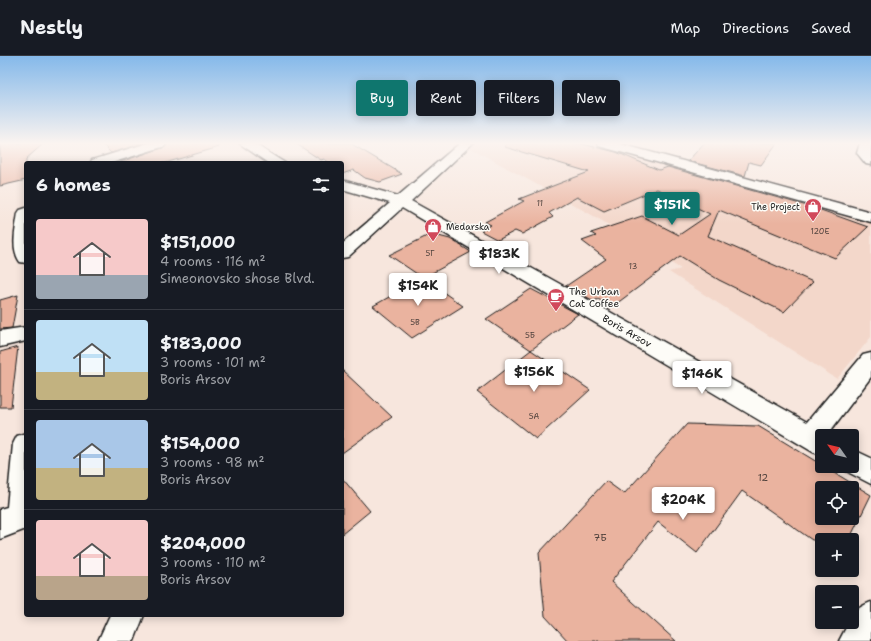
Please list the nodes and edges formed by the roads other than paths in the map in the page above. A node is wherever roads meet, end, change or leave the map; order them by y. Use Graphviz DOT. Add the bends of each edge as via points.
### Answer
graph roads {
  1 [pos="435,170"];
  2 [pos="703,170"];
  3 [pos="726,170"];
  4 [pos="344,185"];
  5 [pos="400,201"];
  6 [pos="871,209"];
  7 [pos="871,217"];
  8 [pos="24,233"];
  9 [pos="24,248"];
  10 [pos="344,251"];
  11 [pos="24,334"];
  12 [pos="0,339"];
  13 [pos="871,361"];
  14 [pos="824,429"];
  15 [pos="815,440"];
  16 [pos="24,459"];
  17 [pos="859,465"];
  18 [pos="871,472"];
  19 [pos="16,518"];
  20 [pos="126,617"];
  21 [pos="871,619"];
  22 [pos="116,641"];
  23 [pos="857,641"];
  1 -- 5 [label="street"];
  2 -- 7 [label="street"];
  3 -- 6 [label="street"];
  4 -- 5 [label="street, Boris Arsov"];
  5 -- 10 [label="street"];
  5 -- 15 [label="street, Boris Arsov"];
  8 -- 9 [label="street"];
  11 -- 12 [label="street"];
  13 -- 14 [label="street"];
  16 -- 19 [label="street"];
  17 -- 18 [label="street"];
  20 -- 22 [label="street"];
  21 -- 23 [label="street"];
}
